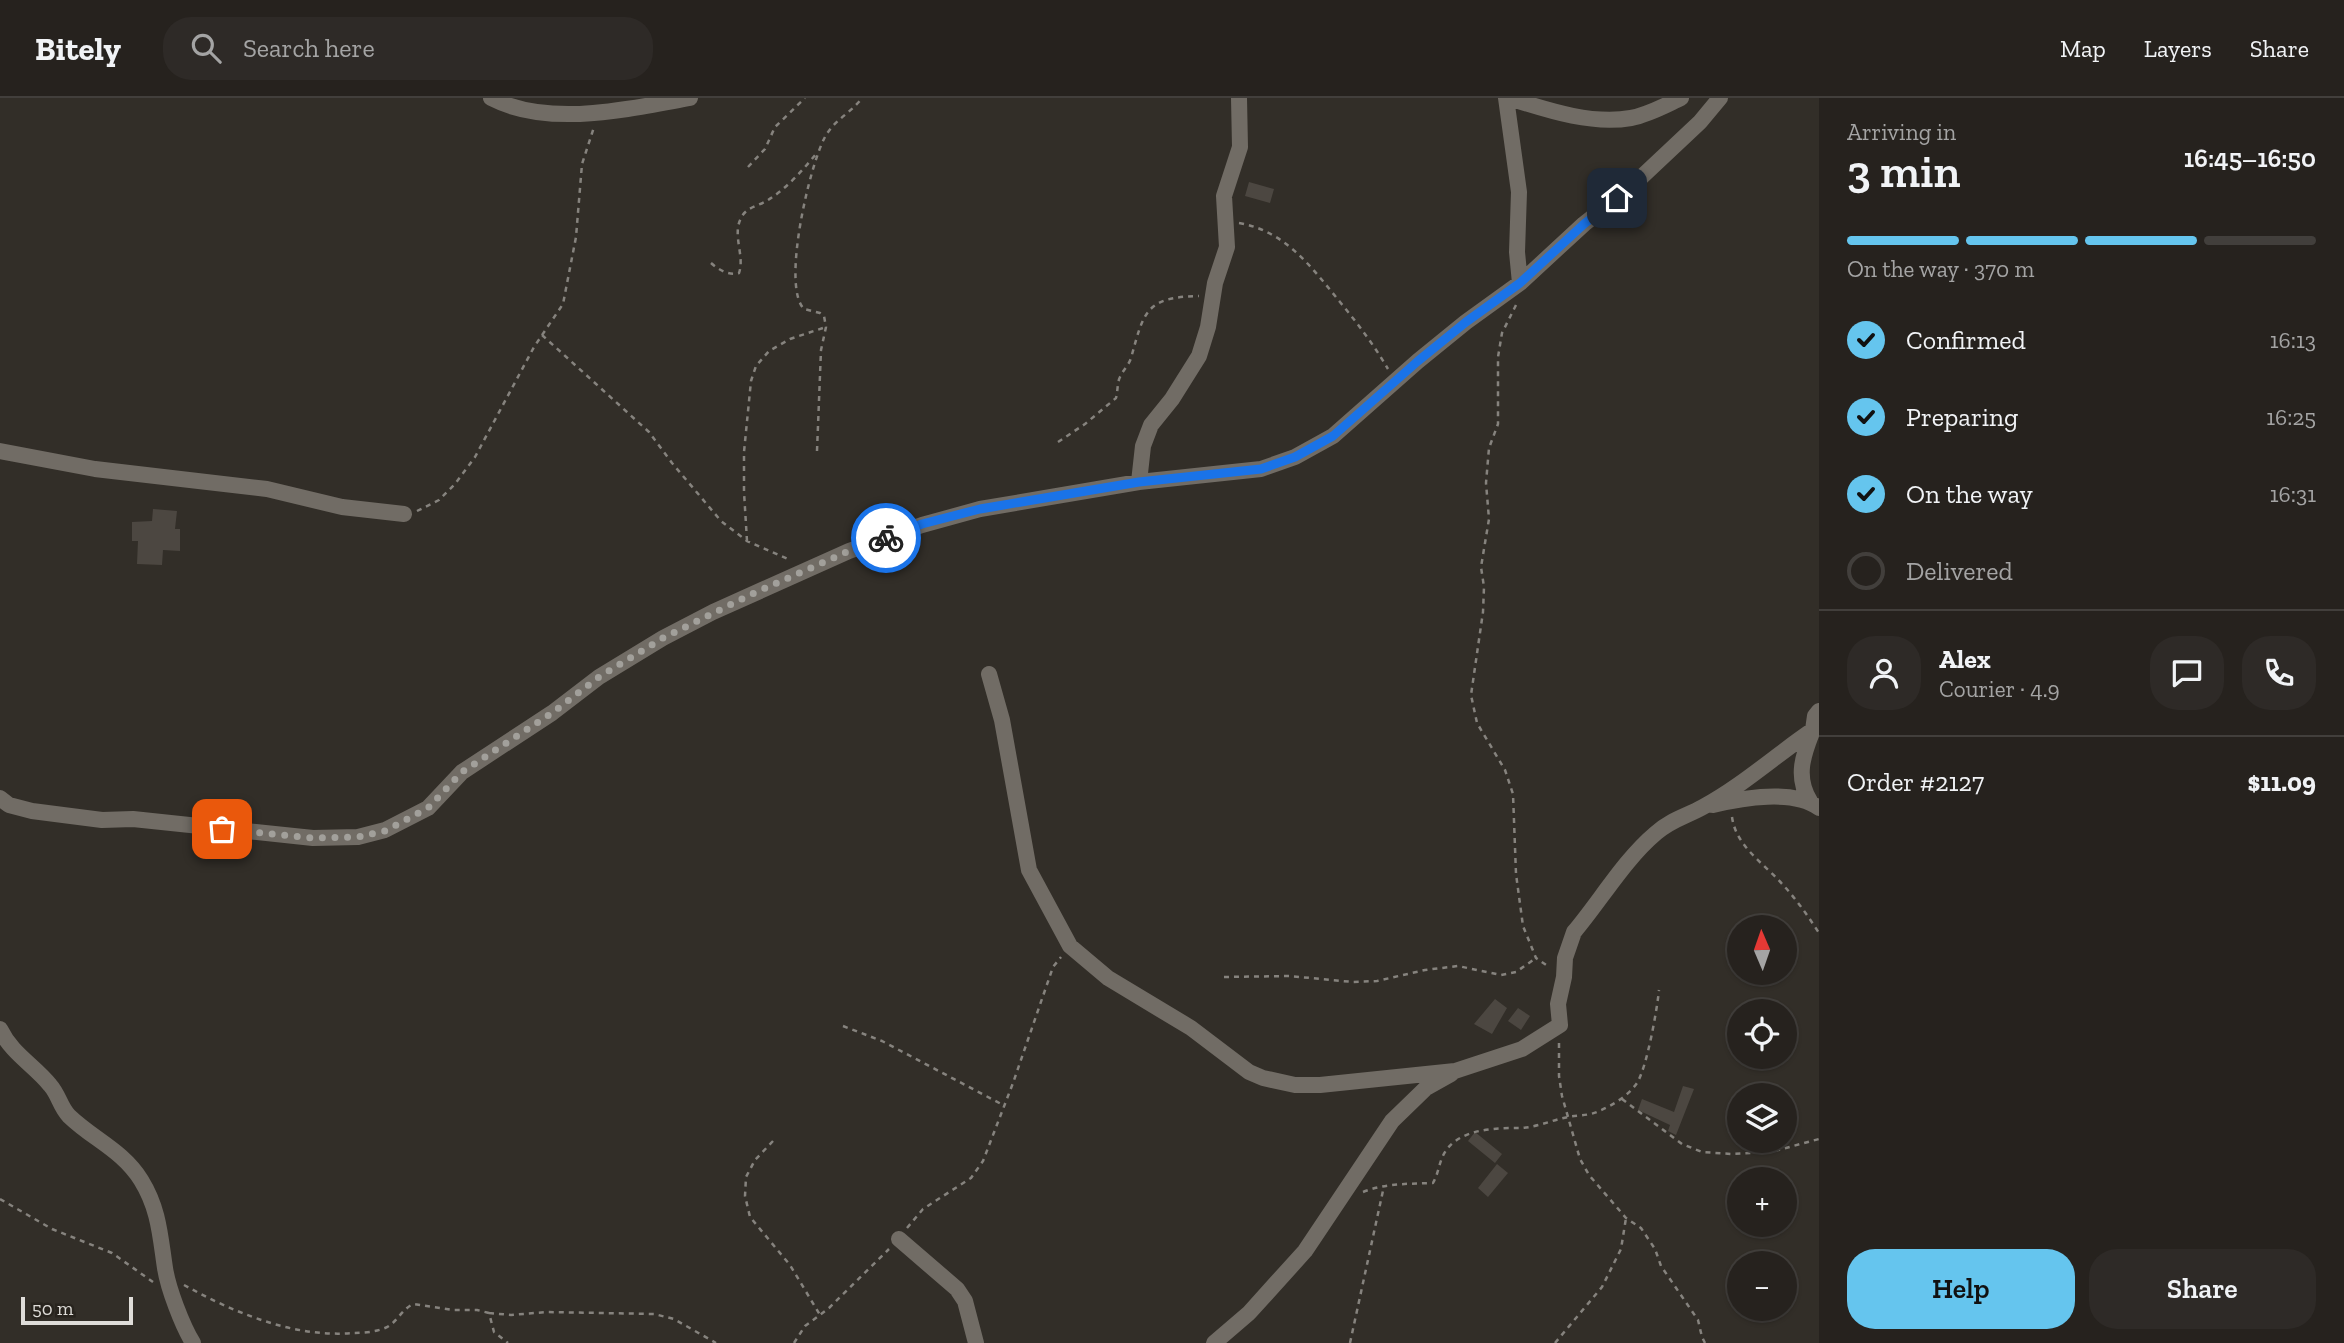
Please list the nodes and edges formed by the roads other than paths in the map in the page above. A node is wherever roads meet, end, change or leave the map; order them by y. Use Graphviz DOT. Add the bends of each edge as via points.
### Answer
graph roads {
  1 [pos="491,98"];
  2 [pos="690,98"];
  3 [pos="1239,98"];
  4 [pos="1507,98"];
  5 [pos="1681,98"];
  6 [pos="1720,98"];
  7 [pos="1520,283"];
  8 [pos="0,451"];
  9 [pos="1139,482"];
  10 [pos="404,513"];
  11 [pos="989,674"];
  12 [pos="1819,711"];
  13 [pos="1813,730"];
  14 [pos="0,798"];
  15 [pos="1814,804"];
  16 [pos="1702,808"];
  17 [pos="0,1030"];
  18 [pos="1455,1071"];
  19 [pos="899,1239"];
  20 [pos="193,1343"];
  21 [pos="976,1343"];
  22 [pos="1214,1343"];
  1 -- 2 [label="street" via="517,108 579,114"];
  3 -- 9 [label="street" via="1240,147 1224,196 1227,247 1208,327 1199,356 1151,425 1143,446"];
  4 -- 5 [label="street" via="1551,111 1609,119 1632,118"];
  4 -- 7 [label="street" via="1519,192"];
  6 -- 7 [label="street" via="1642,177"];
  7 -- 9 [label="street" via="1466,322 1333,436 1295,457 1261,469"];
  8 -- 10 [label="street"];
  9 -- 14 [label="street" via="980,509 922,524 713,612 599,677 462,772 428,808 385,831 313,838 133,819 102,820 32,811"];
  11 -- 18 [label="street" via="1002,720 1029,870 1070,946 1108,978 1263,1078 1320,1085"];
  12 -- 13 [label="street"];
  13 -- 15 [label="street" via="1801,774 1802,788"];
  13 -- 16 [label="street"];
  15 -- 16 [label="street" via="1774,797"];
  16 -- 18 [label="street" via="1656,833 1574,932 1558,1004 1560,1025 1522,1049"];
  17 -- 20 [label="street" via="8,1045 48,1081 69,1116 123,1156 141,1180 154,1205 166,1270"];
  18 -- 22 [label="street" via="1426,1088 1392,1121 1305,1251"];
  19 -- 21 [label="street" via="957,1289 965,1301"];
}
